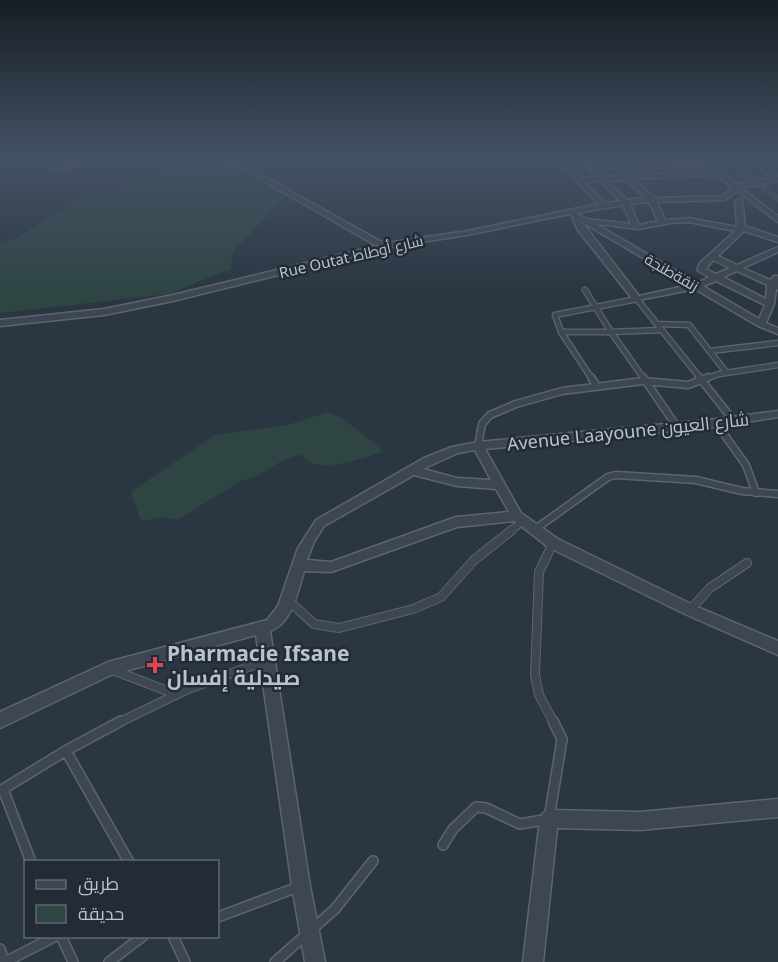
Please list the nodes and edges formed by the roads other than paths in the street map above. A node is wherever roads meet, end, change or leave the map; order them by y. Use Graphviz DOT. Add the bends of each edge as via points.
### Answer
graph roads {
  1 [pos="310,205"];
  2 [pos="603,205"];
  3 [pos="626,205"];
  4 [pos="654,205"];
  5 [pos="740,205"];
  6 [pos="755,205"];
  7 [pos="759,206"];
  8 [pos="568,211"];
  9 [pos="582,219"];
  10 [pos="778,220"];
  11 [pos="662,222"];
  12 [pos="618,225"];
  13 [pos="636,227"];
  14 [pos="741,228"];
  15 [pos="605,234"];
  16 [pos="778,240"];
  17 [pos="396,244"];
  18 [pos="778,249"];
  19 [pos="713,257"];
  20 [pos="737,268"];
  21 [pos="714,278"];
  22 [pos="776,283"];
  23 [pos="697,286"];
  24 [pos="585,290"];
  25 [pos="637,299"];
  26 [pos="770,304"];
  27 [pos="594,307"];
  28 [pos="0,323"];
  29 [pos="761,324"];
  30 [pos="659,327"];
  31 [pos="778,331"];
  32 [pos="561,332"];
  33 [pos="611,332"];
  34 [pos="778,343"];
  35 [pos="710,351"];
  36 [pos="778,365"];
  37 [pos="726,372"];
  38 [pos="643,381"];
  39 [pos="704,381"];
  40 [pos="596,386"];
  41 [pos="778,414"];
  42 [pos="734,421"];
  43 [pos="716,423"];
  44 [pos="677,426"];
  45 [pos="478,446"];
  46 [pos="412,470"];
  47 [pos="500,485"];
  48 [pos="756,494"];
  49 [pos="778,494"];
  50 [pos="520,519"];
  51 [pos="534,530"];
  52 [pos="553,543"];
  53 [pos="747,563"];
  54 [pos="299,565"];
  55 [pos="288,600"];
  56 [pos="690,610"];
  57 [pos="262,628"];
  58 [pos="778,648"];
  59 [pos="268,660"];
  60 [pos="108,669"];
  61 [pos="174,694"];
  62 [pos="0,720"];
  63 [pos="66,751"];
  64 [pos="2,790"];
  65 [pos="778,808"];
  66 [pos="549,819"];
  67 [pos="443,845"];
  68 [pos="31,860"];
  69 [pos="128,860"];
  70 [pos="373,861"];
  71 [pos="301,886"];
  72 [pos="219,917"];
  73 [pos="310,931"];
  74 [pos="52,938"];
  75 [pos="62,938"];
  76 [pos="140,938"];
  77 [pos="173,938"];
  78 [pos="0,949"];
  79 [pos="5,962"];
  80 [pos="73,962"];
  81 [pos="109,962"];
  82 [pos="185,962"];
  83 [pos="275,962"];
  84 [pos="315,962"];
  85 [pos="532,962"];
  1 -- 17 [label="street" via="378,243"];
  2 -- 8 [label="street, Rue Outat شارع أوطاط"];
  3 -- 13 [label="street"];
  4 -- 11 [label="street"];
  5 -- 14 [label="street"];
  6 -- 7 [label="street, Rue Outat شارع أوطاط"];
  7 -- 10 [label="street"];
  8 -- 9 [label="street, زنقةطنجة"];
  8 -- 17 [label="street, Rue Outat شارع أوطاط"];
  9 -- 12 [label="street"];
  9 -- 15 [label="street, زنقةطنجة"];
  9 -- 25 [label="street" via="577,220 581,228"];
  11 -- 13 [label="street"];
  11 -- 14 [label="street" via="698,221"];
  12 -- 13 [label="street"];
  12 -- 15 [label="street"];
  14 -- 16 [label="street"];
  14 -- 19 [label="street"];
  15 -- 23 [label="street, زنقةطنجة"];
  17 -- 28 [label="street, Rue Outat شارع أوطاط" via="104,312"];
  18 -- 20 [label="street"];
  19 -- 20 [label="street"];
  19 -- 21 [label="street" via="700,267"];
  20 -- 21 [label="street"];
  20 -- 22 [label="street"];
  21 -- 23 [label="street"];
  21 -- 26 [label="street"];
  22 -- 26 [label="street"];
  23 -- 25 [label="street"];
  23 -- 29 [label="street, زنقةطنجة"];
  24 -- 27 [label="lane"];
  25 -- 27 [label="lane"];
  25 -- 30 [label="lane"];
  26 -- 29 [label="street"];
  27 -- 32 [label="lane" via="555,315"];
  27 -- 33 [label="lane"];
  29 -- 31 [label="street, زنقةطنجة"];
  30 -- 33 [label="lane"];
  30 -- 35 [label="lane" via="687,324"];
  30 -- 39 [label="lane"];
  32 -- 33 [label="lane"];
  32 -- 40 [label="lane"];
  33 -- 38 [label="lane"];
  34 -- 35 [label="lane"];
  35 -- 37 [label="lane"];
  36 -- 37 [label="lane"];
  37 -- 39 [label="lane"];
  38 -- 39 [label="lane" via="688,385"];
  38 -- 40 [label="lane"];
  38 -- 44 [label="lane"];
  39 -- 42 [label="lane"];
  40 -- 45 [label="lane" via="562,391 501,409 482,424"];
  41 -- 42 [label="street, Avenue Laayoune شارع العيون"];
  42 -- 43 [label="street, Avenue Laayoune شارع العيون"];
  43 -- 44 [label="street, Avenue Laayoune شارع العيون"];
  43 -- 48 [label="lane" via="746,465"];
  44 -- 45 [label="street, Avenue Laayoune شارع العيون"];
  45 -- 46 [label="street, Avenue Laayoune شارع العيون" via="456,450"];
  45 -- 47 [label="street"];
  46 -- 47 [label="street" via="458,482"];
  46 -- 54 [label="street, Avenue Laayoune شارع العيون" via="320,523 310,536"];
  47 -- 50 [label="street"];
  48 -- 49 [label="lane"];
  48 -- 51 [label="lane" via="696,480 616,475"];
  50 -- 51 [label="street"];
  50 -- 54 [label="street" via="456,522 331,567"];
  50 -- 55 [label="lane" via="474,560 441,597 413,609 339,628 305,618"];
  51 -- 52 [label="street"];
  52 -- 56 [label="street"];
  52 -- 66 [label="lane" via="539,572 535,675 539,695 561,739"];
  53 -- 56 [label="lane" via="710,588"];
  54 -- 55 [label="street, Avenue Laayoune شارع العيون"];
  55 -- 57 [label="street, Avenue Laayoune شارع العيون" via="282,616"];
  56 -- 58 [label="street"];
  57 -- 59 [label="street"];
  57 -- 60 [label="street"];
  59 -- 61 [label="lane"];
  59 -- 71 [label="street"];
  60 -- 61 [label="lane"];
  60 -- 62 [label="street"];
  61 -- 63 [label="lane"];
  63 -- 64 [label="lane"];
  63 -- 69 [label="lane"];
  64 -- 68 [label="lane"];
  65 -- 66 [label="street" via="640,821"];
  66 -- 67 [label="lane" via="517,824 476,807"];
  66 -- 85 [label="street"];
  70 -- 73 [label="lane" via="335,909"];
  71 -- 72 [label="lane"];
  71 -- 73 [label="street"];
  73 -- 83 [label="lane"];
  73 -- 84 [label="street"];
  74 -- 79 [label="lane"];
  75 -- 80 [label="lane"];
  76 -- 81 [label="lane"];
  77 -- 82 [label="lane"];
  78 -- 79 [label="lane"];
}
